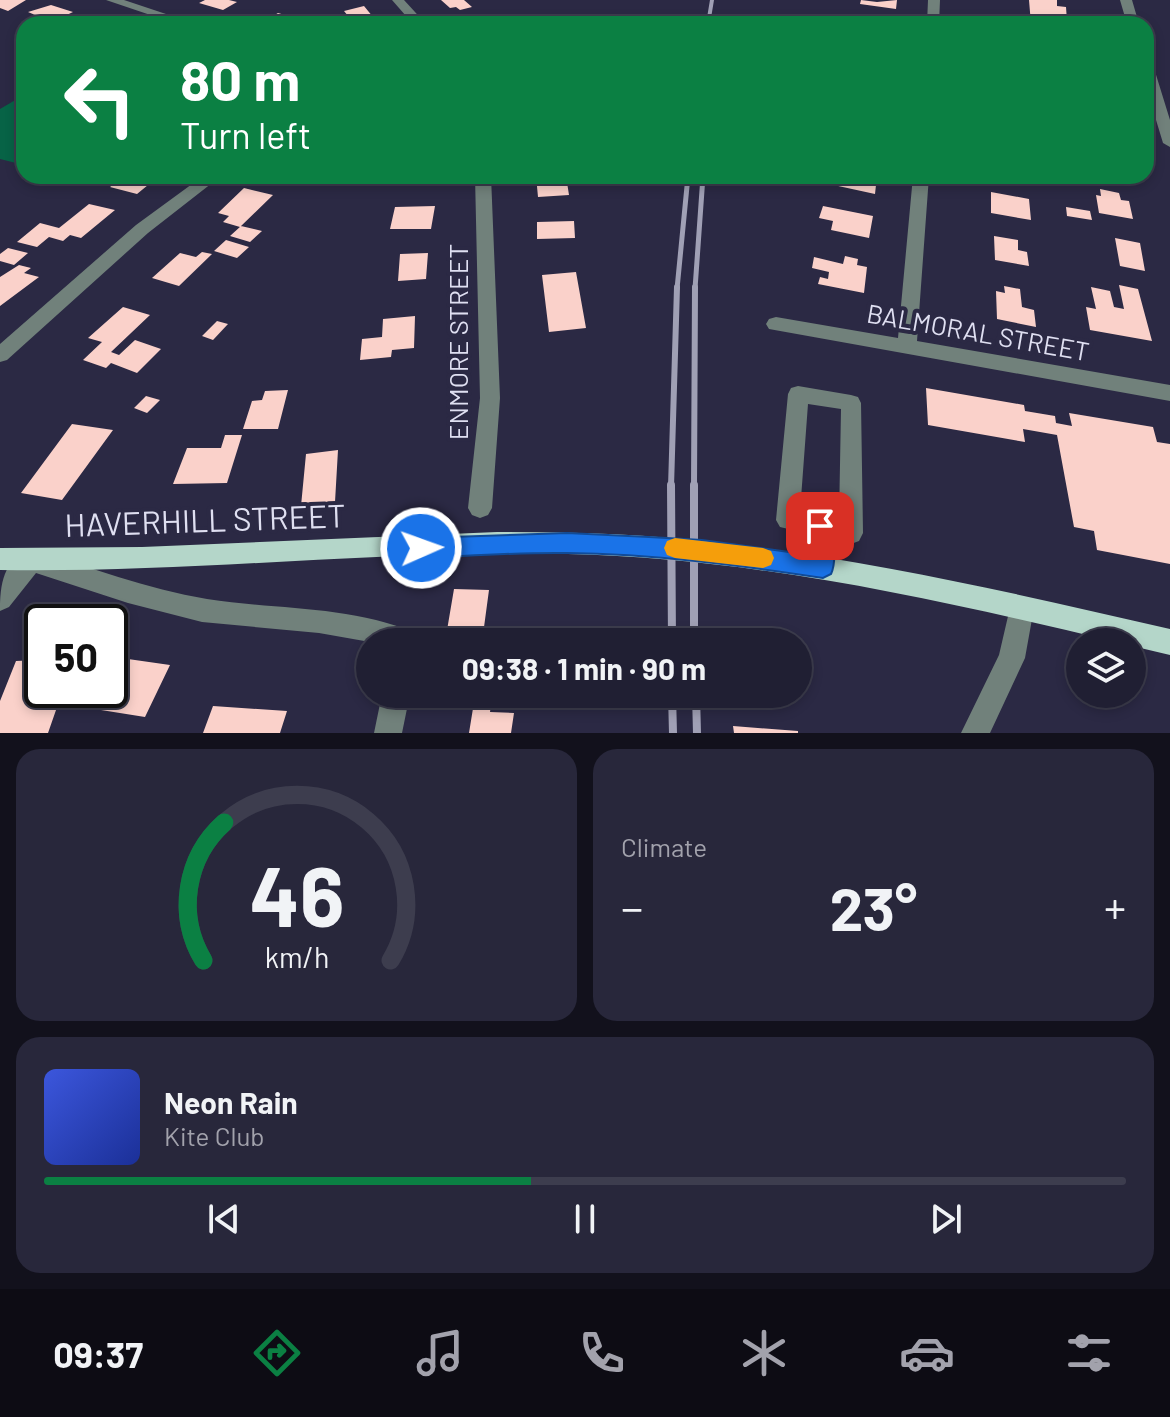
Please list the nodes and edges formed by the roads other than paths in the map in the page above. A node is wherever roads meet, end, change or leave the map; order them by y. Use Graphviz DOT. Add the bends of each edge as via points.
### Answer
graph roads {
  1 [pos="112,0"];
  2 [pos="398,0"];
  3 [pos="164,16"];
  4 [pos="413,16"];
  5 [pos="1154,91"];
  6 [pos="1170,143"];
  7 [pos="202,184"];
  8 [pos="483,184"];
  9 [pos="920,184"];
  10 [pos="776,324"];
  11 [pos="907,347"];
  12 [pos="0,355"];
  13 [pos="1170,393"];
  14 [pos="480,508"];
  15 [pos="820,526"];
  16 [pos="0,559"];
  17 [pos="31,560"];
  18 [pos="823,567"];
  19 [pos="0,599"];
  20 [pos="1021,608"];
  21 [pos="373,628"];
  22 [pos="1170,642"];
  23 [pos="393,708"];
  24 [pos="388,733"];
  25 [pos="975,733"];
  1 -- 3 [label="street"];
  2 -- 4 [label="street"];
  5 -- 6 [label="street"];
  7 -- 12 [label="street" via="142,229"];
  8 -- 14 [label="street, ENMORE STREET" via="490,398"];
  9 -- 11 [label="street"];
  10 -- 11 [label="street, BALMORAL STREET"];
  11 -- 13 [label="street, BALMORAL STREET"];
  15 -- 15 [label="street" via="851,533 851,403 798,394 788,520"];
  15 -- 18 [label="street"];
  16 -- 17 [label="main road, HAVERHILL STREET"];
  17 -- 18 [label="main road, HAVERHILL STREET" via="567,543 702,550"];
  17 -- 19 [label="street"];
  17 -- 21 [label="street" via="150,597 224,613"];
  18 -- 20 [label="main road, HAVERHILL STREET"];
  20 -- 22 [label="main road, HAVERHILL STREET"];
  20 -- 25 [label="street" via="1012,658"];
  23 -- 24 [label="street"];
}
